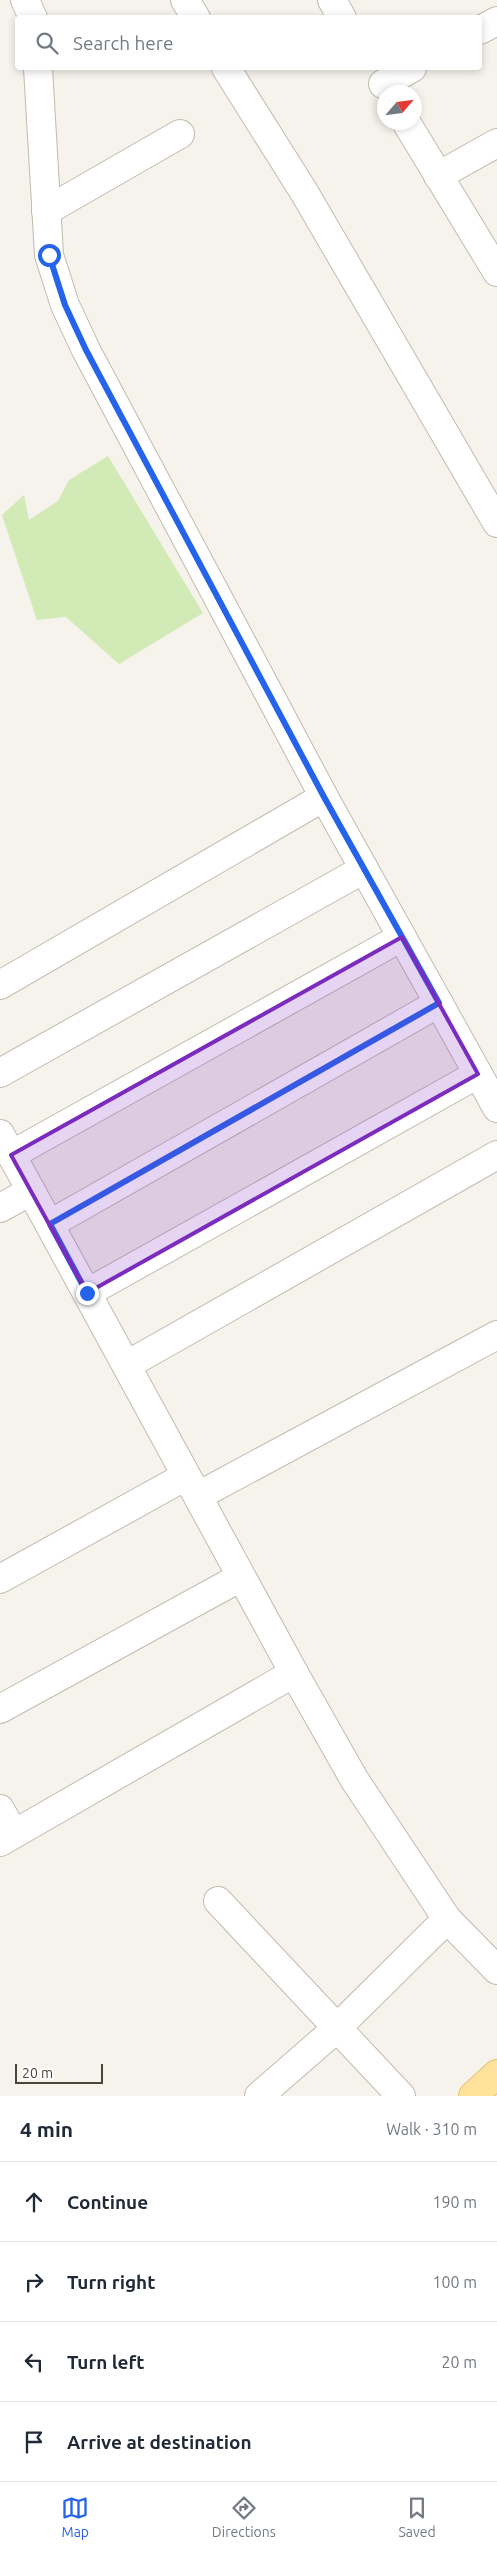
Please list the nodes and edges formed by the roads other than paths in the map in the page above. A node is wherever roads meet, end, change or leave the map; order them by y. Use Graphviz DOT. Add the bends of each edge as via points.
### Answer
graph roads {
  1 [pos="25,0"];
  2 [pos="185,0"];
  3 [pos="332,0"];
  4 [pos="32,15"];
  5 [pos="194,15"];
  6 [pos="340,15"];
  7 [pos="497,21"];
  8 [pos="482,29"];
  9 [pos="38,70"];
  10 [pos="227,70"];
  11 [pos="407,70"];
  12 [pos="381,81"];
  13 [pos="411,130"];
  14 [pos="180,134"];
  15 [pos="497,143"];
  16 [pos="438,176"];
  17 [pos="46,211"];
  18 [pos="495,265"];
  19 [pos="497,523"];
  20 [pos="324,797"];
  21 [pos="364,869"];
  22 [pos="402,937"];
  23 [pos="0,985"];
  24 [pos="439,1003"];
  25 [pos="0,1073"];
  26 [pos="478,1074"];
  27 [pos="497,1108"];
  28 [pos="6,1144"];
  29 [pos="497,1155"];
  30 [pos="31,1191"];
  31 [pos="0,1208"];
  32 [pos="50,1224"];
  33 [pos="87,1293"];
  34 [pos="497,1335"];
  35 [pos="127,1365"];
  36 [pos="192,1486"];
  37 [pos="241,1577"];
  38 [pos="0,1579"];
  39 [pos="294,1674"];
  40 [pos="0,1709"];
  41 [pos="0,1809"];
  42 [pos="7,1838"];
  43 [pos="218,1901"];
  44 [pos="447,1919"];
  45 [pos="497,1970"];
  46 [pos="336,2029"];
  47 [pos="497,2074"];
  48 [pos="259,2096"];
  49 [pos="401,2096"];
  50 [pos="473,2096"];
  1 -- 4 [label="street"];
  2 -- 5 [label="street"];
  3 -- 6 [label="street"];
  7 -- 8 [label="street"];
  9 -- 17 [label="street"];
  10 -- 19 [label="street" via="304,192"];
  11 -- 12 [label="street"];
  13 -- 16 [label="street"];
  14 -- 17 [label="street"];
  15 -- 16 [label="street"];
  16 -- 18 [label="street"];
  17 -- 20 [label="street" via="49,255 55,278 86,350"];
  20 -- 21 [label="street"];
  20 -- 23 [label="street"];
  21 -- 22 [label="street"];
  21 -- 25 [label="street"];
  22 -- 24 [label="street"];
  22 -- 28 [label="street"];
  24 -- 26 [label="street"];
  24 -- 32 [label="street"];
  26 -- 27 [label="street"];
  26 -- 33 [label="street"];
  28 -- 30 [label="street"];
  29 -- 35 [label="street"];
  30 -- 31 [label="street"];
  30 -- 32 [label="street"];
  32 -- 33 [label="street"];
  33 -- 35 [label="street"];
  34 -- 36 [label="street"];
  35 -- 36 [label="street"];
  36 -- 37 [label="street"];
  36 -- 38 [label="street"];
  37 -- 39 [label="street"];
  37 -- 40 [label="street"];
  39 -- 42 [label="street"];
  39 -- 44 [label="street" via="354,1779"];
  41 -- 42 [label="street"];
  43 -- 46 [label="street"];
  44 -- 45 [label="street"];
  44 -- 46 [label="street"];
  46 -- 48 [label="street"];
  46 -- 49 [label="street"];
  47 -- 50 [label="main road"];
}
